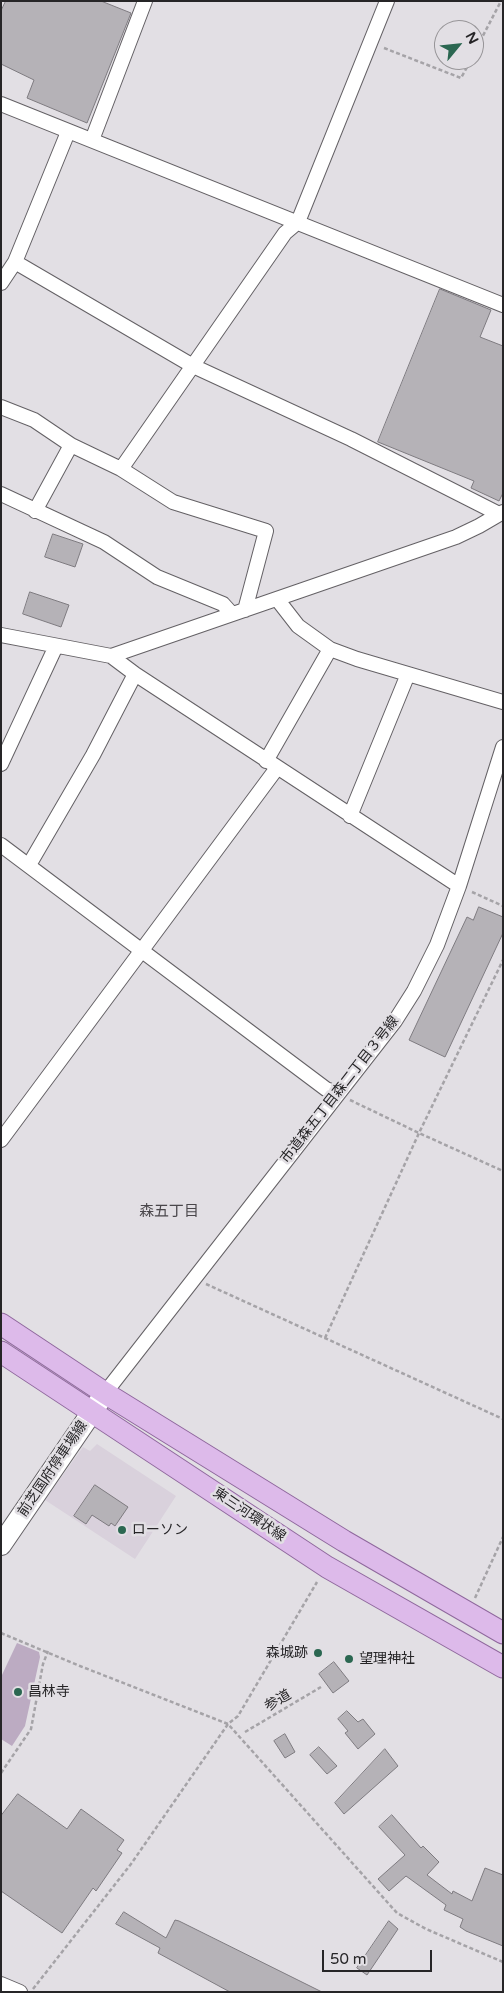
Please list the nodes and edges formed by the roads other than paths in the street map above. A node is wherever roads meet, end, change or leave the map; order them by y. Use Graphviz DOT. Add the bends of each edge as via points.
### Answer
graph roads {
  1 [pos="144,1"];
  2 [pos="387,1"];
  3 [pos="1,104"];
  4 [pos="68,132"];
  5 [pos="92,140"];
  6 [pos="298,222"];
  7 [pos="15,262"];
  8 [pos="1,283"];
  9 [pos="503,305"];
  10 [pos="193,366"];
  11 [pos="1,407"];
  12 [pos="72,445"];
  13 [pos="121,469"];
  14 [pos="1,494"];
  15 [pos="35,511"];
  16 [pos="501,513"];
  17 [pos="277,598"];
  18 [pos="239,612"];
  19 [pos="1,635"];
  20 [pos="56,646"];
  21 [pos="330,650"];
  22 [pos="111,656"];
  23 [pos="135,674"];
  24 [pos="408,674"];
  25 [pos="503,702"];
  26 [pos="503,747"];
  27 [pos="1,764"];
  28 [pos="272,764"];
  29 [pos="350,816"];
  30 [pos="1,845"];
  31 [pos="29,865"];
  32 [pos="459,886"];
  33 [pos="143,950"];
  34 [pos="337,1093"];
  35 [pos="1,1140"];
  36 [pos="1,1324"];
  37 [pos="1,1352"];
  38 [pos="105,1393"];
  39 [pos="92,1412"];
  40 [pos="1,1545"];
  41 [pos="503,1633"];
  42 [pos="503,1667"];
  43 [pos="1,1984"];
  44 [pos="20,1992"];
  1 -- 5 [label="street"];
  2 -- 6 [label="street"];
  3 -- 4 [label="street"];
  4 -- 5 [label="street"];
  4 -- 7 [label="street"];
  5 -- 6 [label="street"];
  6 -- 9 [label="street"];
  6 -- 10 [label="street" via="285,233"];
  7 -- 8 [label="street"];
  7 -- 10 [label="street"];
  10 -- 13 [label="street"];
  10 -- 16 [label="street"];
  11 -- 12 [label="street" via="34,420"];
  12 -- 13 [label="street"];
  12 -- 15 [label="street"];
  13 -- 18 [label="street" via="173,502 266,531"];
  14 -- 15 [label="street"];
  15 -- 18 [label="street" via="104,542 157,577"];
  16 -- 17 [label="street" via="456,537"];
  17 -- 18 [label="street"];
  17 -- 21 [label="street" via="298,626"];
  18 -- 22 [label="street"];
  19 -- 20 [label="street"];
  20 -- 22 [label="street"];
  20 -- 27 [label="street"];
  21 -- 24 [label="street"];
  21 -- 28 [label="street"];
  22 -- 23 [label="street"];
  23 -- 28 [label="street"];
  23 -- 31 [label="street" via="93,755"];
  24 -- 25 [label="street"];
  24 -- 29 [label="street"];
  26 -- 32 [label="street, 市道森五丁目森二丁目３号線"];
  28 -- 29 [label="street"];
  28 -- 33 [label="street"];
  29 -- 32 [label="street"];
  30 -- 31 [label="street"];
  31 -- 33 [label="street"];
  32 -- 34 [label="street, 市道森五丁目森二丁目３号線" via="437,946 414,991 395,1021"];
  33 -- 34 [label="street" via="326,1089"];
  33 -- 35 [label="street"];
  34 -- 38 [label="street, 市道森五丁目森二丁目３号線"];
  36 -- 38 [label="main road, 東三河環状線"];
  37 -- 39 [label="main road, 東三河環状線"];
  38 -- 39 [label="main road, 前芝国府停車場線"];
  38 -- 41 [label="main road, 東三河環状線" via="344,1541"];
  39 -- 40 [label="main road, 前芝国府停車場線"];
  39 -- 42 [label="main road, 東三河環状線" via="327,1567"];
  43 -- 44 [label="street"];
}
